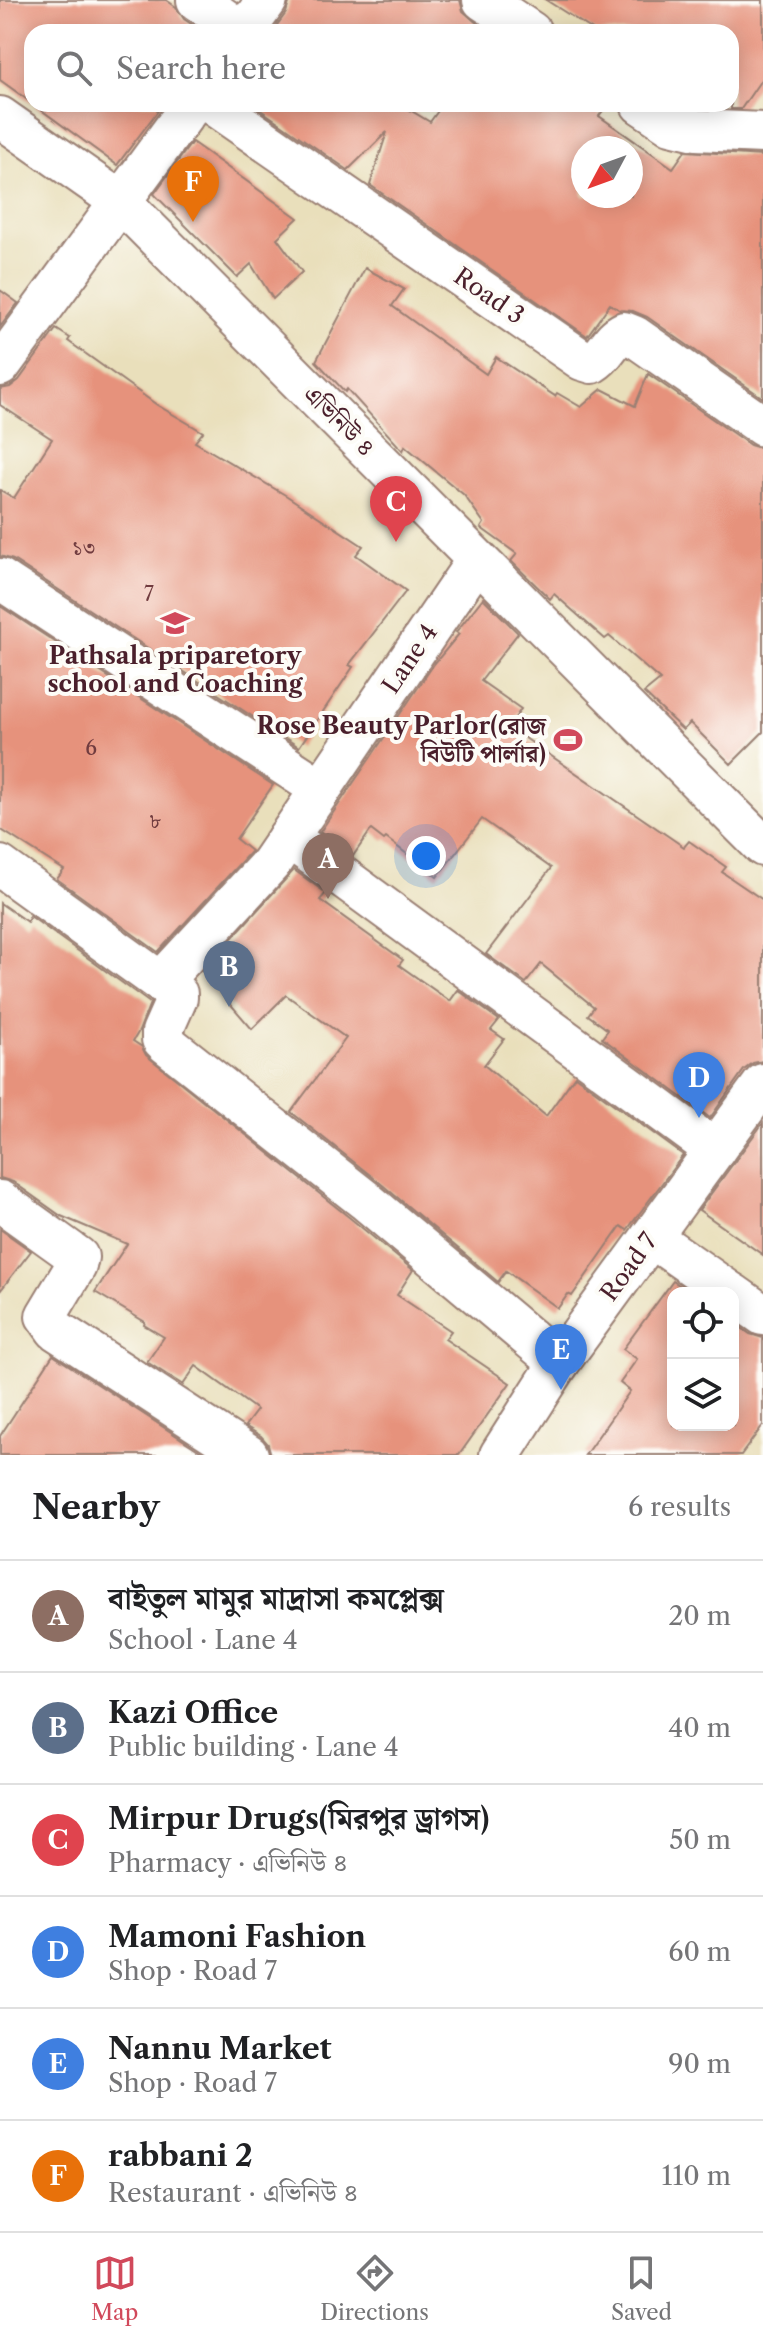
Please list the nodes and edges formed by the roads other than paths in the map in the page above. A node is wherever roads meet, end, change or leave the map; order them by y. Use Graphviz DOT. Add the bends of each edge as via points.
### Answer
graph roads {
  1 [pos="197,0"];
  2 [pos="267,0"];
  3 [pos="483,0"];
  4 [pos="232,24"];
  5 [pos="250,24"];
  6 [pos="519,24"];
  7 [pos="186,112"];
  8 [pos="224,112"];
  9 [pos="653,112"];
  10 [pos="0,117"];
  11 [pos="763,133"];
  12 [pos="121,202"];
  13 [pos="1,362"];
  14 [pos="763,426"];
  15 [pos="477,560"];
  16 [pos="0,579"];
  17 [pos="321,789"];
  18 [pos="288,837"];
  19 [pos="763,846"];
  20 [pos="0,866"];
  21 [pos="161,982"];
  22 [pos="763,1084"];
  23 [pos="715,1150"];
  24 [pos="0,1201"];
  25 [pos="651,1237"];
  26 [pos="722,1287"];
  27 [pos="739,1299"];
  28 [pos="763,1315"];
  29 [pos="559,1363"];
  30 [pos="248,1455"];
  31 [pos="500,1455"];
  1 -- 4 [label="street"];
  2 -- 5 [label="street"];
  3 -- 6 [label="street"];
  7 -- 12 [label="street"];
  8 -- 14 [label="street, Road 3" via="582,360 602,358 624,332"];
  9 -- 11 [label="street" via="671,124 696,130"];
  10 -- 12 [label="street, এভিনিউ ৪"];
  12 -- 13 [label="street"];
  12 -- 15 [label="street, এভিনিউ ৪"];
  15 -- 17 [label="street, Lane 4"];
  15 -- 19 [label="street, এভিনিউ ৪"];
  16 -- 17 [label="street"];
  17 -- 18 [label="street, Lane 4"];
  18 -- 21 [label="street, Lane 4" via="270,864"];
  18 -- 23 [label="street"];
  20 -- 21 [label="street"];
  21 -- 29 [label="street" via="177,994 162,1032 167,1044"];
  22 -- 23 [label="street, Road 7"];
  23 -- 25 [label="street, Road 7"];
  24 -- 30 [label="street" via="78,1257 46,1316 56,1330"];
  25 -- 26 [label="street"];
  25 -- 29 [label="street, Road 7"];
  27 -- 28 [label="street"];
  29 -- 31 [label="street, Road 7"];
}
